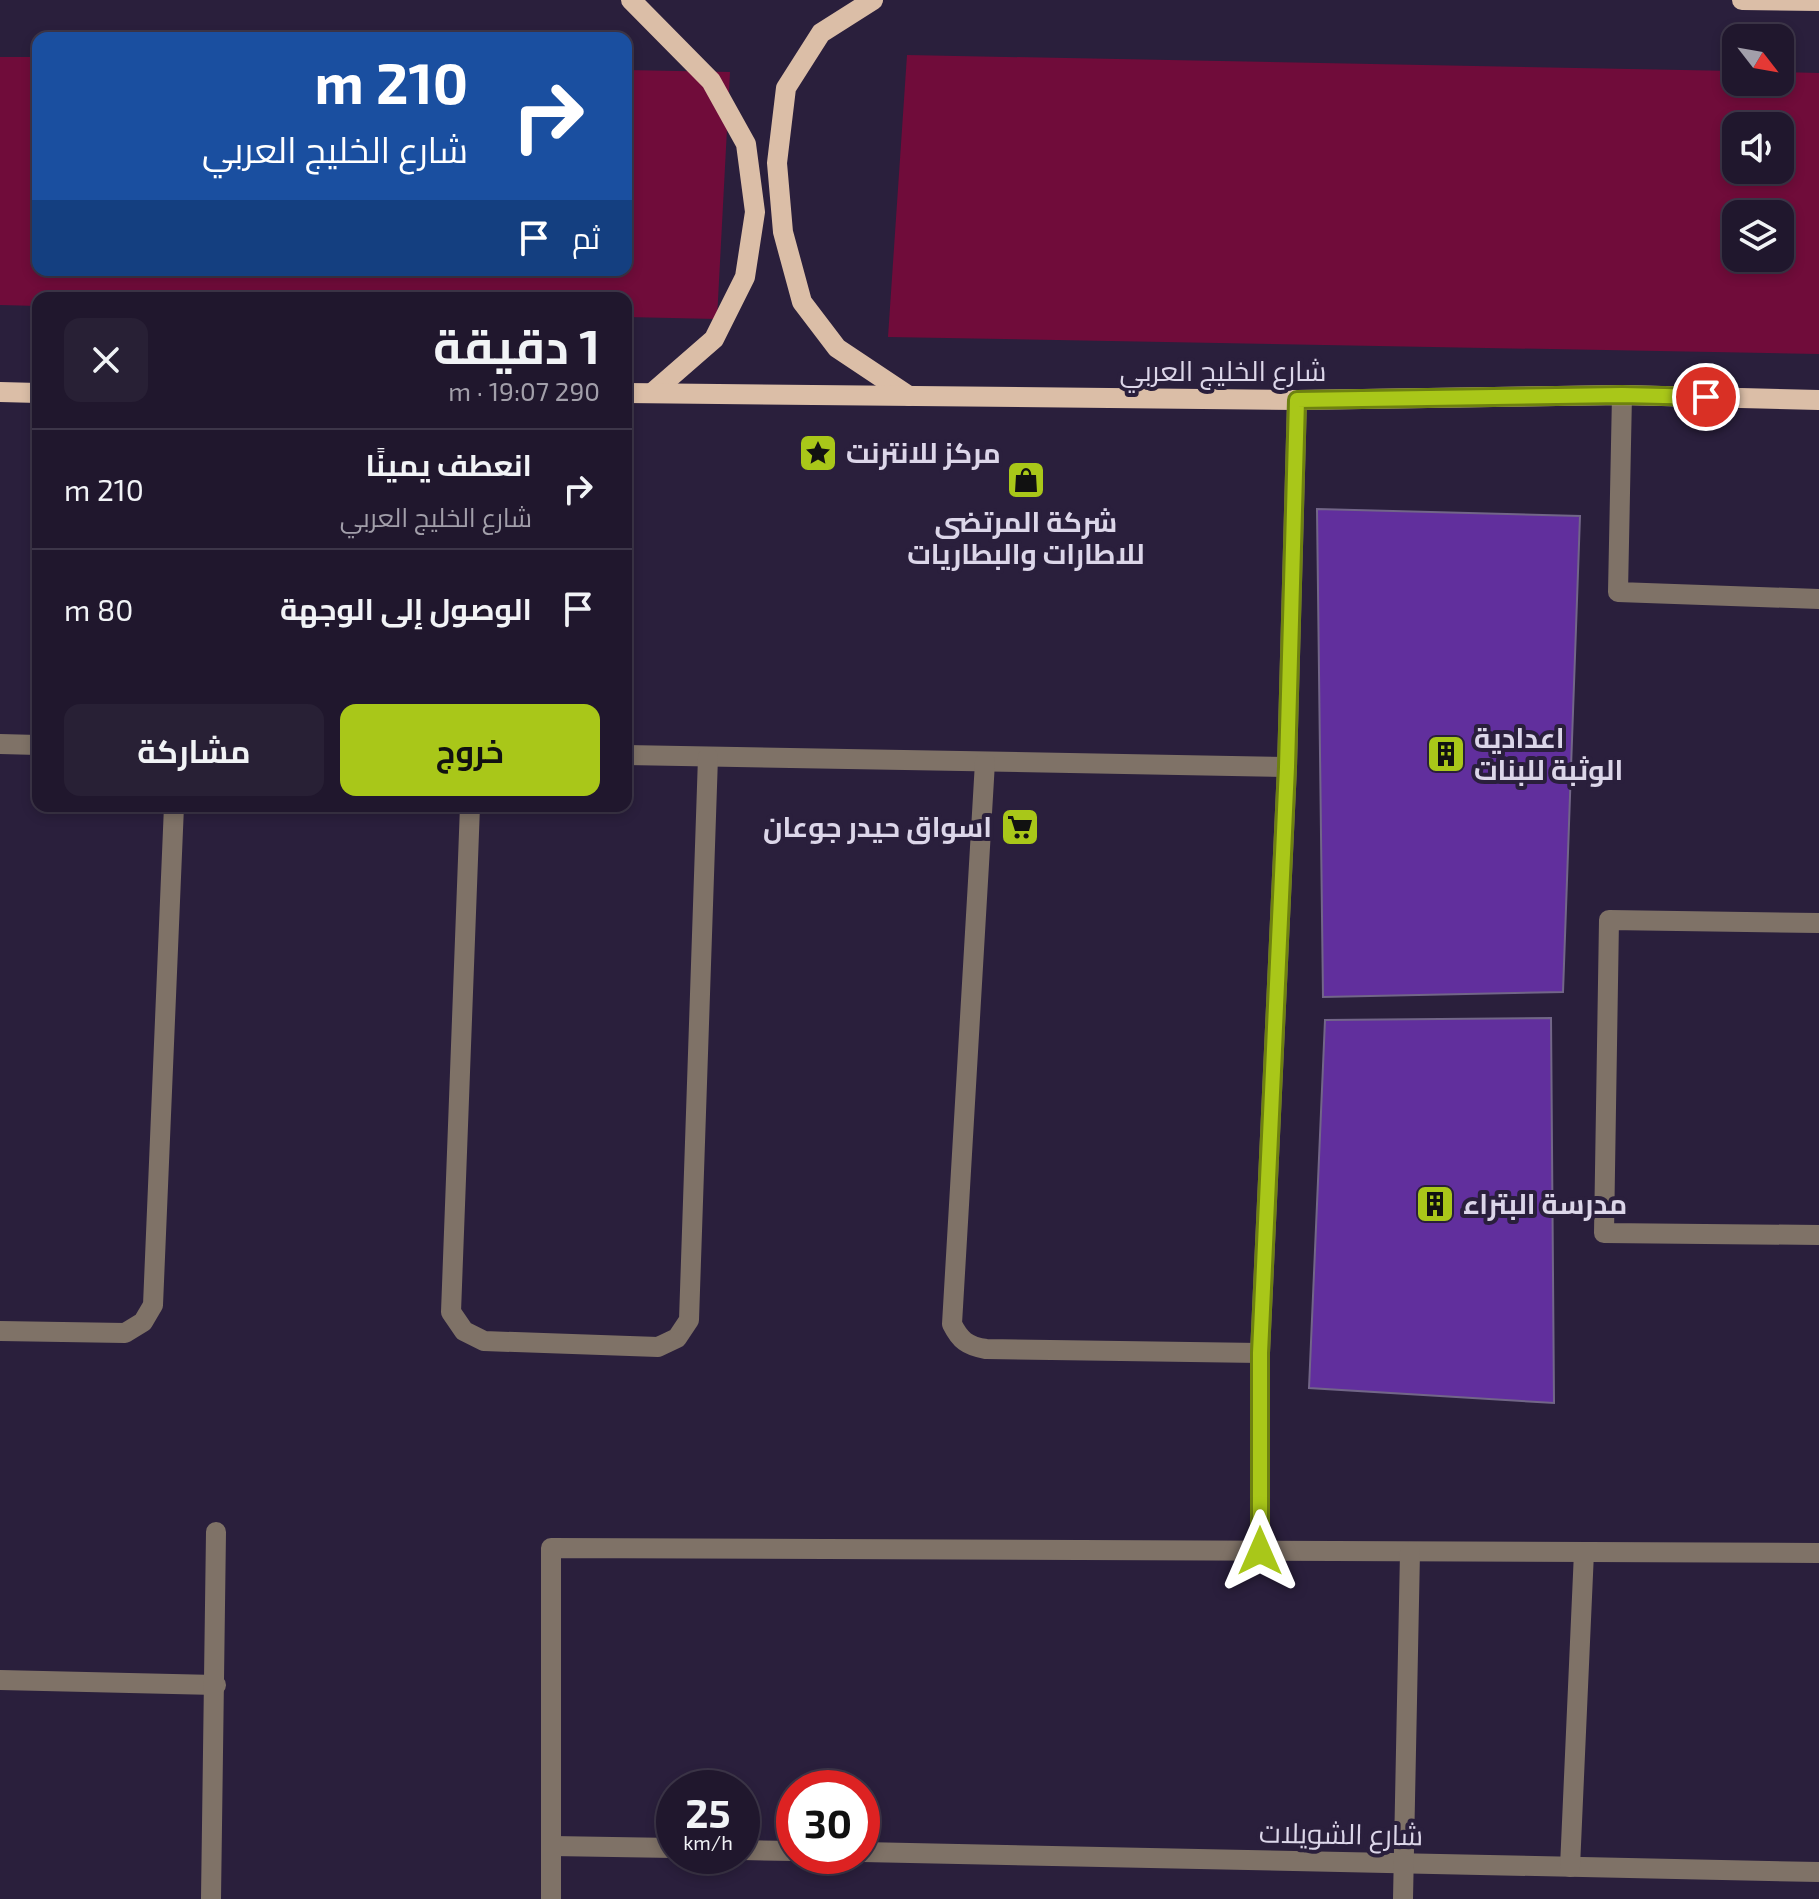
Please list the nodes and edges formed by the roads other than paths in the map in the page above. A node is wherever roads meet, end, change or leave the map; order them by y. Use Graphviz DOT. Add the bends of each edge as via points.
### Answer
graph roads {
  1 [pos="631,0"];
  2 [pos="873,0"];
  3 [pos="1742,0"];
  4 [pos="1819,1"];
  5 [pos="0,392"];
  6 [pos="32,393"];
  7 [pos="632,393"];
  8 [pos="652,393"];
  9 [pos="1622,395"];
  10 [pos="909,396"];
  11 [pos="1297,400"];
  12 [pos="1819,400"];
  13 [pos="1819,599"];
  14 [pos="0,744"];
  15 [pos="32,745"];
  16 [pos="632,755"];
  17 [pos="708,757"];
  18 [pos="985,762"];
  19 [pos="1287,767"];
  20 [pos="174,812"];
  21 [pos="470,812"];
  22 [pos="1819,923"];
  23 [pos="1819,1235"];
  24 [pos="0,1331"];
  25 [pos="1260,1353"];
  26 [pos="216,1532"];
  27 [pos="1260,1551"];
  28 [pos="1410,1552"];
  29 [pos="1584,1552"];
  30 [pos="1819,1553"];
  31 [pos="0,1680"];
  32 [pos="216,1685"];
  33 [pos="552,1846"];
  34 [pos="656,1848"];
  35 [pos="880,1852"];
  36 [pos="1404,1863"];
  37 [pos="1570,1867"];
  38 [pos="1819,1872"];
  39 [pos="211,1899"];
  40 [pos="551,1899"];
  41 [pos="1403,1899"];
  1 -- 8 [label="main road" via="711,81 746,144 755,212 745,277 714,339"];
  2 -- 10 [label="main road" via="821,33 786,88 777,163 783,232 802,302 828,337"];
  3 -- 4 [label="main road"];
  5 -- 6 [label="main road"];
  7 -- 8 [label="main road, شارع الخليج العربي"];
  8 -- 10 [label="main road, شارع الخليج العربي"];
  9 -- 11 [label="main road, شارع الخليج العربي"];
  9 -- 12 [label="main road, شارع الخليج العربي"];
  9 -- 13 [label="street" via="1618,592"];
  10 -- 11 [label="main road, شارع الخليج العربي"];
  11 -- 19 [label="street"];
  14 -- 15 [label="street"];
  16 -- 17 [label="street"];
  17 -- 18 [label="street"];
  17 -- 21 [label="street" via="689,1320 677,1338 658,1347 484,1341 464,1331 451,1312"];
  18 -- 19 [label="street"];
  18 -- 25 [label="street" via="952,1324 971,1346 986,1349"];
  19 -- 25 [label="street"];
  20 -- 24 [label="street" via="153,1305 143,1322 125,1333"];
  22 -- 23 [label="street" via="1609,920 1604,1233"];
  25 -- 27 [label="street"];
  26 -- 32 [label="street"];
  27 -- 28 [label="street"];
  27 -- 33 [label="street" via="551,1548"];
  28 -- 29 [label="street"];
  28 -- 36 [label="street"];
  29 -- 30 [label="street"];
  29 -- 37 [label="street"];
  31 -- 32 [label="street"];
  32 -- 39 [label="street"];
  33 -- 34 [label="street"];
  33 -- 40 [label="street"];
  35 -- 36 [label="street, شارع الشويلات"];
  36 -- 37 [label="street, شارع الشويلات"];
  36 -- 41 [label="street"];
  37 -- 38 [label="street, شارع الشويلات"];
}
